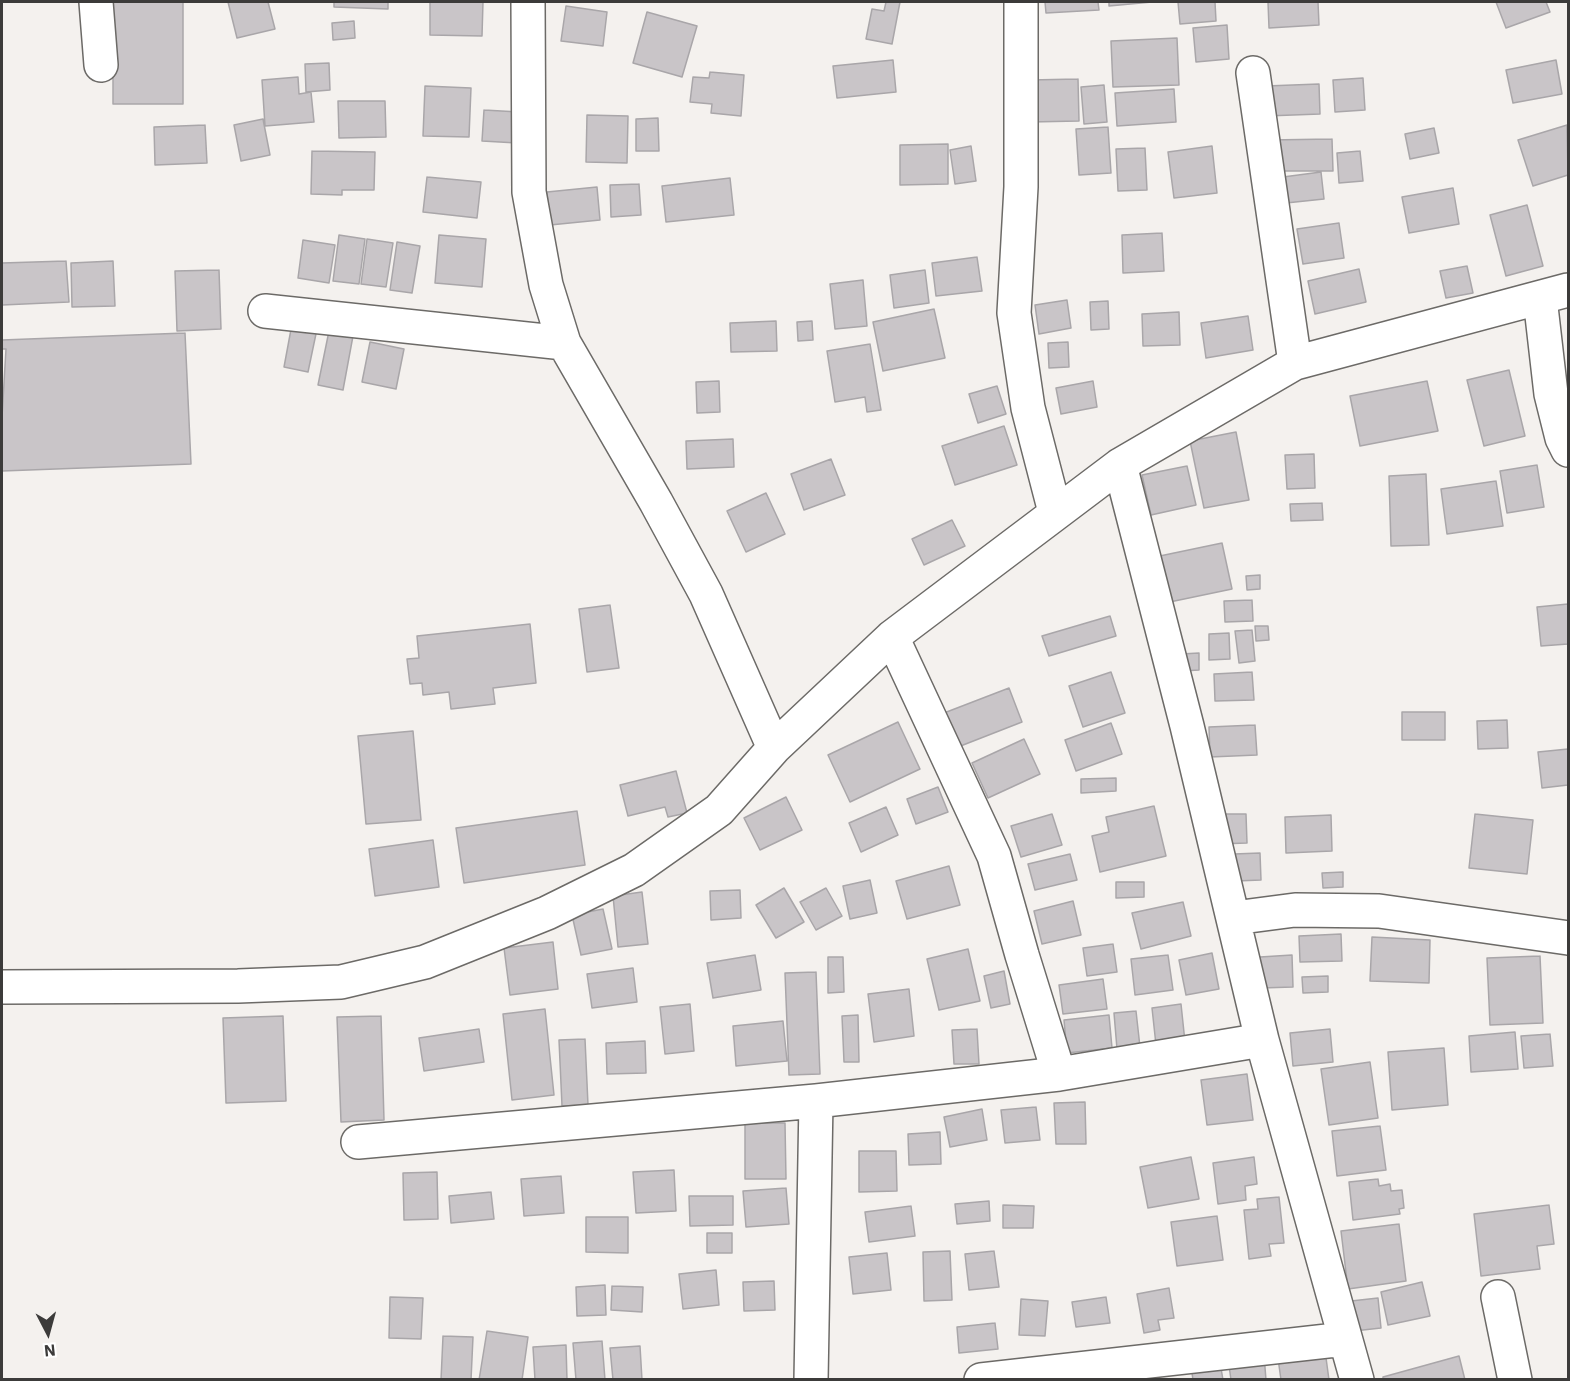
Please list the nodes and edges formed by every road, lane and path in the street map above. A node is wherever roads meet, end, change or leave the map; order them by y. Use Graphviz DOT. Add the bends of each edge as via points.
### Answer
graph roads {
  1 [pos="96,2"];
  2 [pos="528,2"];
  3 [pos="1021,2"];
  4 [pos="101,65"];
  5 [pos="1253,73"];
  6 [pos="1554,294"];
  7 [pos="266,311"];
  8 [pos="564,343"];
  9 [pos="1295,363"];
  10 [pos="1569,450"];
  11 [pos="1120,465"];
  12 [pos="1055,512"];
  13 [pos="892,637"];
  14 [pos="774,748"];
  15 [pos="1234,918"];
  16 [pos="1569,938"];
  17 [pos="2,987"];
  18 [pos="1262,1040"];
  19 [pos="1059,1074"];
  20 [pos="816,1101"];
  21 [pos="358,1142"];
  22 [pos="1498,1297"];
  23 [pos="1345,1339"];
  24 [pos="811,1380"];
  25 [pos="981,1380"];
  26 [pos="1358,1380"];
  27 [pos="1515,1380"];
  1 -- 4 [label="street"];
  2 -- 8 [label="street" via="529,192 546,285"];
  3 -- 12 [label="street" via="1021,187 1014,313 1028,408"];
  5 -- 9 [label="street"];
  6 -- 9 [label="street"];
  6 -- 10 [label="street" via="1551,394"];
  7 -- 8 [label="street"];
  8 -- 14 [label="street" via="706,594"];
  9 -- 11 [label="street"];
  11 -- 12 [label="street"];
  11 -- 15 [label="street"];
  12 -- 13 [label="street"];
  13 -- 14 [label="street"];
  13 -- 19 [label="street" via="994,856"];
  14 -- 17 [label="street" via="719,810 634,870 547,913 425,962 341,982"];
  15 -- 16 [label="street" via="1295,910 1378,911"];
  15 -- 18 [label="street"];
  18 -- 19 [label="street"];
  18 -- 23 [label="street"];
  19 -- 20 [label="street"];
  20 -- 21 [label="street"];
  20 -- 24 [label="street"];
  22 -- 27 [label="street"];
  23 -- 25 [label="street"];
  23 -- 26 [label="street"];
}
